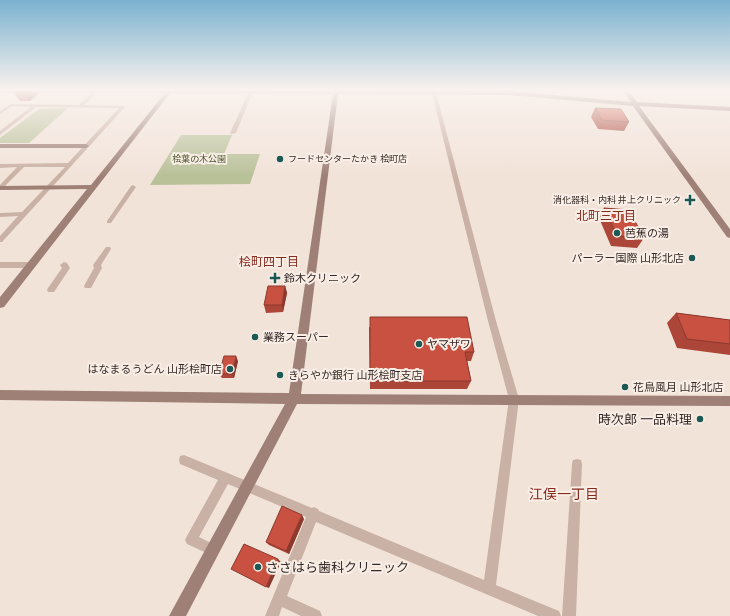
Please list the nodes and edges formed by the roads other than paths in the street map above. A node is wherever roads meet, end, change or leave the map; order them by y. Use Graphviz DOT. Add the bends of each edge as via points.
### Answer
graph roads {
  1 [pos="19,118"];
  2 [pos="112,118"];
  3 [pos="148,118"];
  4 [pos="240,118"];
  5 [pos="332,118"];
  6 [pos="441,118"];
  7 [pos="644,118"];
  8 [pos="0,132"];
  9 [pos="233,133"];
  10 [pos="0,146"];
  11 [pos="86,146"];
  12 [pos="23,165"];
  13 [pos="69,165"];
  14 [pos="0,166"];
  15 [pos="92,187"];
  16 [pos="133,187"];
  17 [pos="0,188"];
  18 [pos="48,188"];
  19 [pos="24,214"];
  20 [pos="0,215"];
  21 [pos="110,222"];
  22 [pos="730,235"];
  23 [pos="1,238"];
  24 [pos="108,249"];
  25 [pos="0,265"];
  26 [pos="31,265"];
  27 [pos="64,265"];
  28 [pos="88,286"];
  29 [pos="50,290"];
  30 [pos="0,304"];
  31 [pos="0,395"];
  32 [pos="514,399"];
  33 [pos="294,400"];
  34 [pos="730,401"];
  35 [pos="184,460"];
  36 [pos="577,464"];
  37 [pos="226,477"];
  38 [pos="247,485"];
  39 [pos="314,513"];
  40 [pos="213,550"];
  41 [pos="488,589"];
  42 [pos="279,599"];
  43 [pos="177,616"];
  44 [pos="272,616"];
  45 [pos="315,616"];
  46 [pos="554,616"];
  47 [pos="569,616"];
  1 -- 8 [label="street"];
  2 -- 11 [label="street"];
  3 -- 15 [label="street"];
  4 -- 9 [label="street"];
  5 -- 33 [label="street"];
  6 -- 32 [label="street"];
  7 -- 22 [label="street"];
  10 -- 11 [label="street"];
  11 -- 13 [label="street"];
  12 -- 13 [label="street"];
  12 -- 14 [label="street"];
  12 -- 17 [label="street"];
  13 -- 18 [label="street"];
  15 -- 18 [label="street"];
  15 -- 26 [label="street"];
  16 -- 21 [label="street"];
  17 -- 18 [label="street"];
  18 -- 19 [label="street"];
  19 -- 20 [label="street"];
  19 -- 23 [label="street"];
  24 -- 28 [label="street" via="97,265 98,268"];
  25 -- 26 [label="street"];
  26 -- 30 [label="street"];
  27 -- 29 [label="street" via="66,268"];
  31 -- 33 [label="street"];
  32 -- 33 [label="street"];
  32 -- 34 [label="street"];
  32 -- 41 [label="street"];
  33 -- 38 [label="street"];
  35 -- 37 [label="street"];
  36 -- 47 [label="street"];
  37 -- 38 [label="street"];
  37 -- 40 [label="street" via="191,540"];
  38 -- 39 [label="street"];
  38 -- 40 [label="street"];
  39 -- 41 [label="street"];
  39 -- 42 [label="street"];
  40 -- 43 [label="street"];
  41 -- 46 [label="street"];
  42 -- 44 [label="street"];
  42 -- 45 [label="street"];
}
